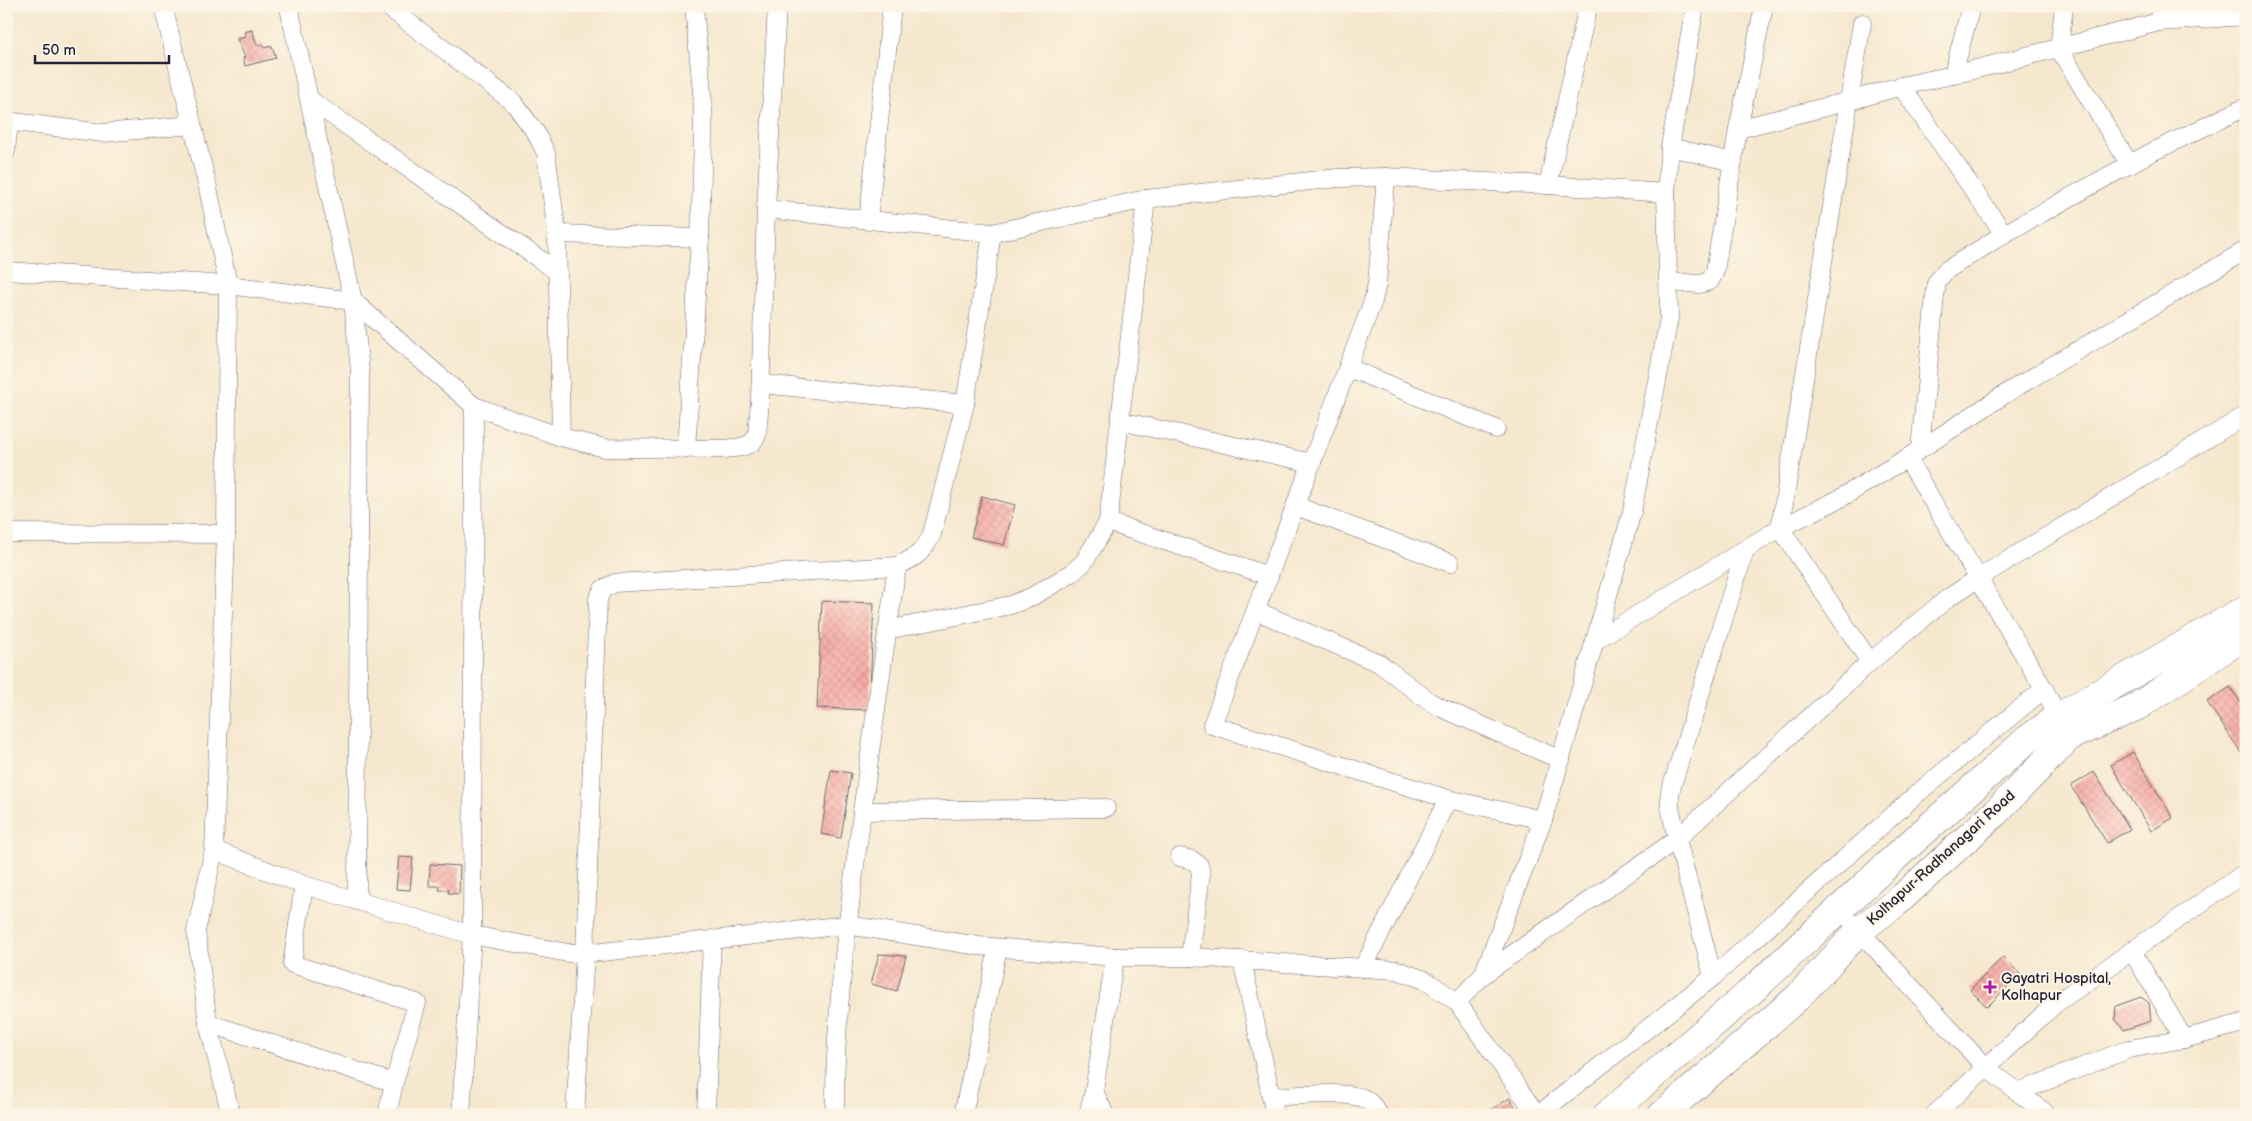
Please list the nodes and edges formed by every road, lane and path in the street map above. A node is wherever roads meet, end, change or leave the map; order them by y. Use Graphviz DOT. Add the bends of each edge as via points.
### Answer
graph roads {
  1 [pos="162,6"];
  2 [pos="293,6"];
  3 [pos="387,6"];
  4 [pos="694,6"];
  5 [pos="778,6"];
  6 [pos="892,6"];
  7 [pos="1588,6"];
  8 [pos="1695,6"];
  9 [pos="1764,6"];
  10 [pos="1971,6"];
  11 [pos="2064,6"];
  12 [pos="2160,14"];
  13 [pos="2246,16"];
  14 [pos="1862,23"];
  15 [pos="2059,49"];
  16 [pos="1953,75"];
  17 [pos="1900,86"];
  18 [pos="310,100"];
  19 [pos="1849,101"];
  20 [pos="2246,107"];
  21 [pos="8,121"];
  22 [pos="192,125"];
  23 [pos="1738,129"];
  24 [pos="1670,147"];
  25 [pos="6,151"];
  26 [pos="1734,162"];
  27 [pos="2130,165"];
  28 [pos="1386,177"];
  29 [pos="1548,185"];
  30 [pos="1666,192"];
  31 [pos="1146,199"];
  32 [pos="766,209"];
  33 [pos="868,221"];
  34 [pos="992,232"];
  35 [pos="557,234"];
  36 [pos="2004,234"];
  37 [pos="700,238"];
  38 [pos="2246,250"];
  39 [pos="6,272"];
  40 [pos="558,272"];
  41 [pos="1669,282"];
  42 [pos="228,284"];
  43 [pos="353,301"];
  44 [pos="1349,368"];
  45 [pos="761,384"];
  46 [pos="965,404"];
  47 [pos="474,406"];
  48 [pos="2246,415"];
  49 [pos="1120,421"];
  50 [pos="1496,429"];
  51 [pos="561,437"];
  52 [pos="686,449"];
  53 [pos="1914,454"];
  54 [pos="1312,463"];
  55 [pos="1296,506"];
  56 [pos="1108,522"];
  57 [pos="1780,528"];
  58 [pos="6,533"];
  59 [pos="226,534"];
  60 [pos="1745,550"];
  61 [pos="1450,563"];
  62 [pos="897,566"];
  63 [pos="1269,576"];
  64 [pos="1978,579"];
  65 [pos="2246,609"];
  66 [pos="1256,611"];
  67 [pos="887,630"];
  68 [pos="2246,635"];
  69 [pos="1596,640"];
  70 [pos="1870,662"];
  71 [pos="2044,689"];
  72 [pos="2064,727"];
  73 [pos="1561,760"];
  74 [pos="1448,798"];
  75 [pos="1106,808"];
  76 [pos="862,811"];
  77 [pos="1543,820"];
  78 [pos="1677,839"];
  79 [pos="214,850"];
  80 [pos="1180,857"];
  81 [pos="2246,872"];
  82 [pos="304,885"];
  83 [pos="356,901"];
  84 [pos="1838,911"];
  85 [pos="847,925"];
  86 [pos="1860,930"];
  87 [pos="472,934"];
  88 [pos="712,939"];
  89 [pos="998,948"];
  90 [pos="2132,951"];
  91 [pos="584,953"];
  92 [pos="1114,957"];
  93 [pos="1190,957"];
  94 [pos="1242,960"];
  95 [pos="1363,968"];
  96 [pos="1483,975"];
  97 [pos="1713,977"];
  98 [pos="1457,1002"];
  99 [pos="2246,1022"];
  100 [pos="208,1023"];
  101 [pos="2184,1039"];
  102 [pos="1985,1067"];
  103 [pos="394,1083"];
  104 [pos="1094,1091"];
  105 [pos="2018,1092"];
  106 [pos="1271,1097"];
  107 [pos="231,1115"];
  108 [pos="387,1115"];
  109 [pos="461,1115"];
  110 [pos="575,1115"];
  111 [pos="706,1115"];
  112 [pos="835,1115"];
  113 [pos="963,1115"];
  114 [pos="1088,1115"];
  115 [pos="1105,1115"];
  116 [pos="1275,1115"];
  117 [pos="1379,1115"];
  118 [pos="1538,1115"];
  119 [pos="1607,1115"];
  120 [pos="1662,1115"];
  121 [pos="1934,1115"];
  122 [pos="2048,1115"];
  1 -- 22 [label="street"];
  2 -- 18 [label="street" via="290,12"];
  3 -- 35 [label="street" via="513,102 546,152"];
  4 -- 37 [label="street" via="703,103"];
  5 -- 32 [label="street"];
  6 -- 33 [label="street"];
  7 -- 29 [label="street"];
  8 -- 24 [label="street"];
  9 -- 23 [label="street"];
  10 -- 16 [label="street"];
  11 -- 15 [label="street"];
  12 -- 13 [label="street"];
  12 -- 15 [label="street"];
  14 -- 19 [label="street"];
  15 -- 16 [label="street"];
  15 -- 27 [label="street"];
  16 -- 17 [label="street"];
  17 -- 19 [label="street"];
  17 -- 36 [label="street"];
  18 -- 40 [label="street"];
  18 -- 43 [label="street"];
  19 -- 23 [label="street"];
  19 -- 57 [label="street"];
  20 -- 27 [label="street"];
  21 -- 22 [label="street" via="103,133"];
  21 -- 25 [label="street"];
  22 -- 42 [label="street"];
  23 -- 26 [label="street"];
  24 -- 26 [label="street"];
  24 -- 30 [label="street"];
  26 -- 41 [label="street" via="1715,271 1710,281 1700,284"];
  27 -- 36 [label="street"];
  28 -- 29 [label="street"];
  28 -- 31 [label="street" via="1338,178"];
  28 -- 44 [label="street" via="1377,284"];
  29 -- 30 [label="street"];
  30 -- 41 [label="street"];
  31 -- 34 [label="street"];
  31 -- 49 [label="street"];
  32 -- 33 [label="street"];
  32 -- 45 [label="street"];
  33 -- 34 [label="street"];
  34 -- 46 [label="street"];
  35 -- 37 [label="street"];
  35 -- 40 [label="street"];
  36 -- 53 [label="street" via="1945,271 1937,282"];
  37 -- 52 [label="street"];
  38 -- 53 [label="street" via="2013,390"];
  39 -- 42 [label="street"];
  40 -- 51 [label="street"];
  41 -- 69 [label="street" via="1668,318 1632,512"];
  42 -- 43 [label="street"];
  42 -- 59 [label="street"];
  43 -- 47 [label="street"];
  43 -- 83 [label="street" via="360,371"];
  44 -- 50 [label="street"];
  44 -- 54 [label="street"];
  45 -- 46 [label="street"];
  45 -- 52 [label="street" via="757,435 752,443 725,449"];
  46 -- 62 [label="street" via="932,534 917,556"];
  47 -- 51 [label="street"];
  47 -- 87 [label="street"];
  48 -- 64 [label="street"];
  49 -- 54 [label="street"];
  49 -- 56 [label="street"];
  51 -- 52 [label="street" via="606,448"];
  53 -- 57 [label="street" via="1839,499"];
  53 -- 64 [label="street"];
  54 -- 55 [label="street"];
  55 -- 61 [label="street"];
  55 -- 63 [label="street"];
  56 -- 63 [label="street"];
  56 -- 67 [label="street" via="1084,562 1072,573 1032,596 1011,604"];
  57 -- 60 [label="street"];
  57 -- 70 [label="street"];
  58 -- 59 [label="street"];
  59 -- 79 [label="street"];
  60 -- 69 [label="street"];
  60 -- 78 [label="street" via="1670,792"];
  62 -- 67 [label="street"];
  62 -- 91 [label="street" via="615,583 604,589 598,599 597,611"];
  63 -- 66 [label="street"];
  64 -- 70 [label="street" via="1948,598"];
  64 -- 71 [label="street"];
  65 -- 72 [label="main road"];
  66 -- 73 [label="street" via="1379,663 1430,702"];
  66 -- 74 [label="street" via="1212,725"];
  67 -- 76 [label="street"];
  68 -- 72 [label="main road, Kolhapur-Radhanagari Road" via="2138,706"];
  69 -- 73 [label="street"];
  70 -- 78 [label="street"];
  71 -- 72 [label="street"];
  71 -- 97 [label="street" via="1919,792"];
  72 -- 84 [label="main road" via="2029,738"];
  72 -- 86 [label="main road, Kolhapur-Radhanagari Road" via="1996,812 1896,903"];
  73 -- 77 [label="street"];
  74 -- 77 [label="street"];
  74 -- 95 [label="street"];
  75 -- 76 [label="street"];
  76 -- 85 [label="street"];
  77 -- 96 [label="street"];
  78 -- 96 [label="street"];
  78 -- 97 [label="street"];
  79 -- 82 [label="street"];
  79 -- 100 [label="street" via="196,931"];
  80 -- 93 [label="street" via="1192,860 1199,866 1201,874"];
  81 -- 90 [label="street"];
  82 -- 83 [label="street"];
  82 -- 103 [label="street" via="292,964 417,1003"];
  83 -- 87 [label="street"];
  84 -- 86 [label="street"];
  84 -- 119 [label="main road"];
  85 -- 88 [label="street"];
  85 -- 89 [label="street"];
  85 -- 112 [label="street" via="834,1086"];
  86 -- 102 [label="street"];
  86 -- 120 [label="main road, Kolhapur-Radhanagari Road" via="1797,998"];
  87 -- 91 [label="street" via="568,953"];
  87 -- 109 [label="street"];
  88 -- 91 [label="street"];
  88 -- 111 [label="street"];
  89 -- 92 [label="street"];
  89 -- 113 [label="street"];
  90 -- 101 [label="street"];
  90 -- 102 [label="street" via="2056,1004"];
  91 -- 110 [label="street"];
  92 -- 93 [label="street"];
  92 -- 104 [label="street"];
  93 -- 94 [label="street"];
  94 -- 95 [label="street"];
  94 -- 106 [label="street"];
  95 -- 98 [label="street" via="1410,974 1425,980"];
  96 -- 98 [label="street"];
  97 -- 118 [label="street"];
  98 -- 118 [label="street"];
  99 -- 101 [label="street"];
  100 -- 103 [label="street"];
  100 -- 107 [label="street"];
  101 -- 105 [label="street" via="2153,1043 2110,1055"];
  102 -- 105 [label="street"];
  102 -- 121 [label="street"];
  103 -- 108 [label="street"];
  104 -- 114 [label="street"];
  104 -- 115 [label="street"];
  105 -- 122 [label="street"];
  106 -- 116 [label="street"];
  106 -- 117 [label="street" via="1349,1095 1375,1106"];
}
